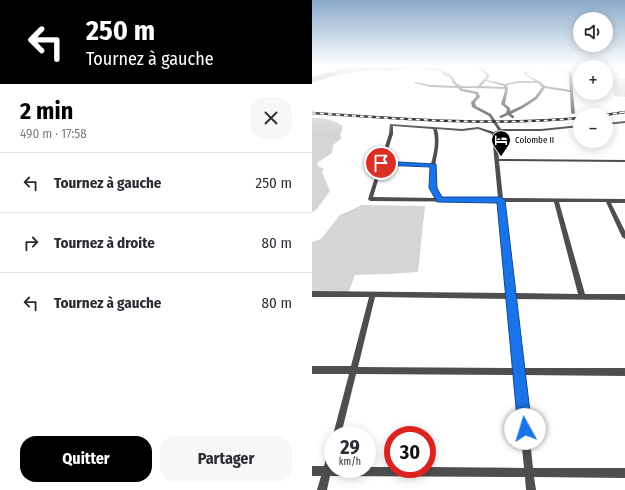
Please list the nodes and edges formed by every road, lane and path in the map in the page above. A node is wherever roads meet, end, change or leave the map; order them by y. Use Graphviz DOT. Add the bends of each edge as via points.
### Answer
graph roads {
  1 [pos="506,87"];
  2 [pos="460,88"];
  3 [pos="479,88"];
  4 [pos="483,88"];
  5 [pos="543,88"];
  6 [pos="550,88"];
  7 [pos="572,88"];
  8 [pos="572,91"];
  9 [pos="478,93"];
  10 [pos="508,113"];
  11 [pos="573,113"];
  12 [pos="501,117"];
  13 [pos="512,117"];
  14 [pos="623,123"];
  15 [pos="613,124"];
  16 [pos="573,127"];
  17 [pos="435,128"];
  18 [pos="625,130"];
  19 [pos="497,131"];
  20 [pos="497,160"];
  21 [pos="625,162"];
  22 [pos="381,163"];
  23 [pos="433,165"];
  24 [pos="439,200"];
  25 [pos="501,200"];
  26 [pos="556,201"];
  27 [pos="608,201"];
  28 [pos="625,201"];
  29 [pos="625,237"];
  30 [pos="312,294"];
  31 [pos="373,294"];
  32 [pos="511,296"];
  33 [pos="582,296"];
  34 [pos="625,297"];
  35 [pos="312,370"];
  36 [pos="353,370"];
  37 [pos="519,372"];
  38 [pos="625,372"];
  39 [pos="338,426"];
  40 [pos="312,471"];
  41 [pos="324,471"];
  42 [pos="376,471"];
  43 [pos="529,472"];
  44 [pos="625,473"];
  45 [pos="325,478"];
  46 [pos="322,490"];
  47 [pos="531,490"];
  1 -- 10 [label="street" via="503,104 509,109"];
  2 -- 9 [label="street"];
  3 -- 4 [label="street"];
  3 -- 9 [label="street" via="475,90"];
  5 -- 10 [label="street" via="536,98"];
  6 -- 8 [label="street"];
  7 -- 8 [label="street"];
  8 -- 11 [label="street"];
  9 -- 19 [label="street" via="473,102 474,107 490,114"];
  10 -- 12 [label="street"];
  10 -- 13 [label="street"];
  14 -- 15 [label="street"];
  14 -- 18 [label="street"];
  16 -- 19 [label="street"];
  17 -- 19 [label="street" via="478,128"];
  17 -- 22 [label="street" via="391,125 391,134"];
  17 -- 23 [label="street" via="438,136"];
  19 -- 20 [label="street"];
  20 -- 21 [label="street"];
  20 -- 25 [label="street"];
  22 -- 23 [label="street"];
  22 -- 24 [label="street" via="370,199"];
  23 -- 24 [label="street" via="433,188"];
  24 -- 25 [label="street"];
  25 -- 26 [label="street"];
  25 -- 32 [label="street"];
  26 -- 27 [label="street"];
  26 -- 33 [label="street"];
  27 -- 28 [label="street"];
  27 -- 29 [label="street"];
  30 -- 31 [label="street"];
  31 -- 32 [label="street"];
  31 -- 36 [label="street"];
  32 -- 33 [label="street"];
  32 -- 37 [label="street"];
  33 -- 34 [label="street"];
  35 -- 36 [label="street"];
  36 -- 37 [label="street"];
  36 -- 39 [label="street"];
  37 -- 38 [label="street"];
  37 -- 43 [label="street"];
  40 -- 41 [label="street"];
  42 -- 43 [label="street"];
  43 -- 44 [label="street"];
  43 -- 47 [label="street"];
  45 -- 46 [label="street"];
}
